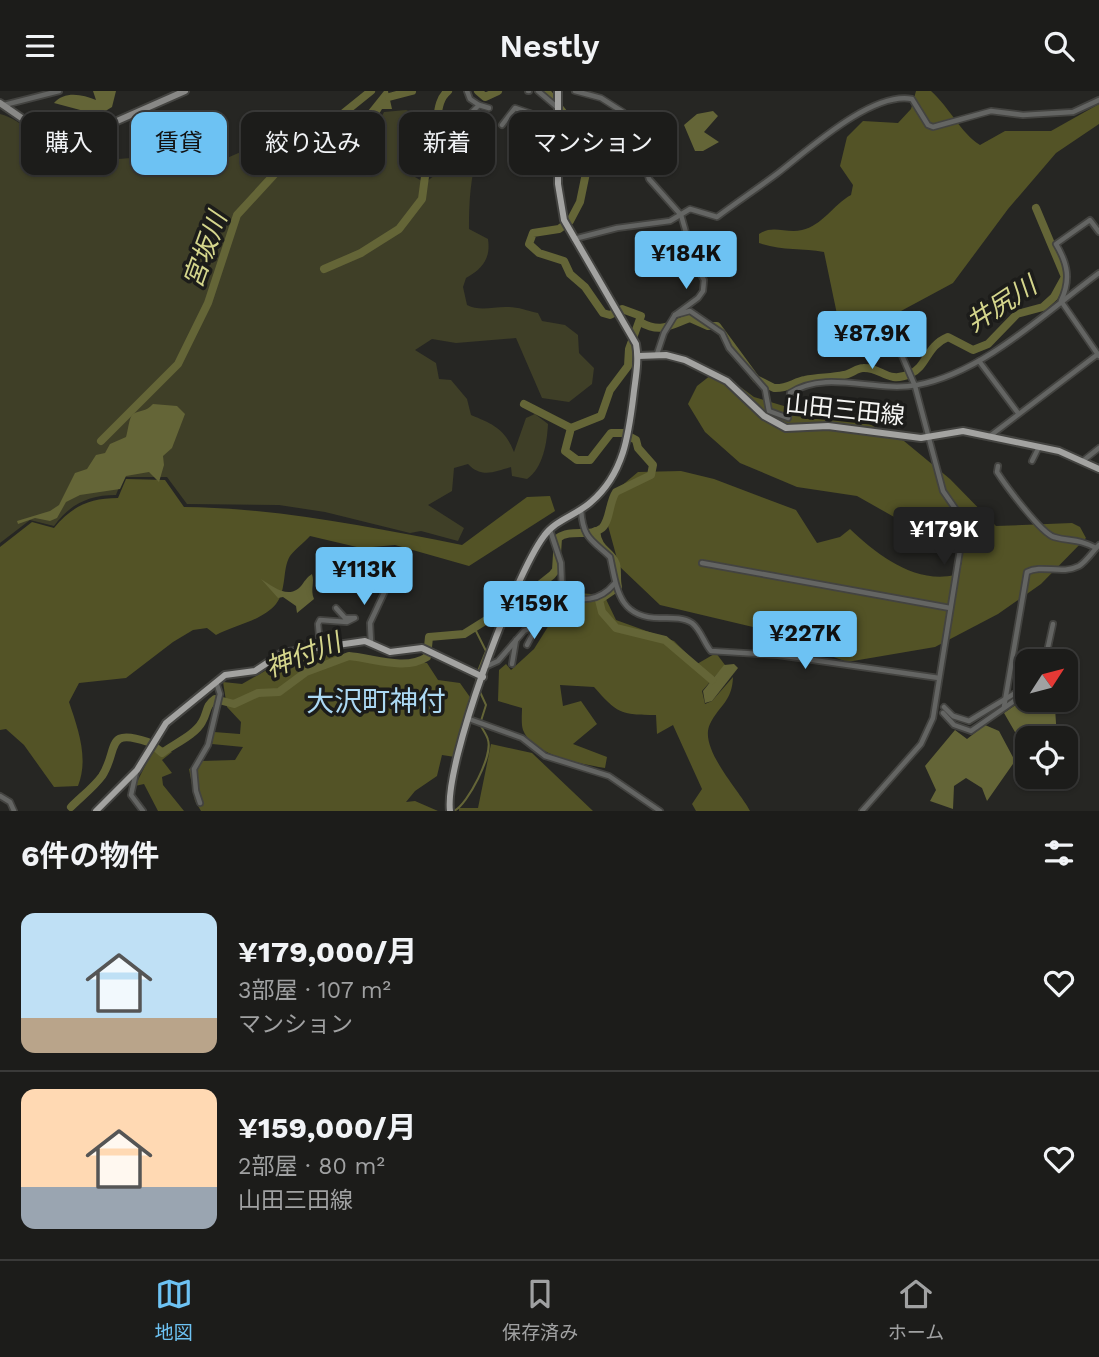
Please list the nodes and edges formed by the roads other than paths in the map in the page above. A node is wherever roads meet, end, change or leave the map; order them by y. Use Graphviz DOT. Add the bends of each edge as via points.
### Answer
graph roads {
  1 [pos="59,91"];
  2 [pos="185,91"];
  3 [pos="467,91"];
  4 [pos="538,91"];
  5 [pos="575,91"];
  6 [pos="558,94"];
  7 [pos="1099,100"];
  8 [pos="2,104"];
  9 [pos="479,105"];
  10 [pos="488,108"];
  11 [pos="472,112"];
  12 [pos="526,112"];
  13 [pos="558,112"];
  14 [pos="502,125"];
  15 [pos="560,175"];
  16 [pos="681,215"];
  17 [pos="1099,232"];
  18 [pos="573,239"];
  19 [pos="1099,273"];
  20 [pos="1061,301"];
  21 [pos="675,315"];
  22 [pos="904,322"];
  23 [pos="657,354"];
  24 [pos="1099,355"];
  25 [pos="638,356"];
  26 [pos="979,361"];
  27 [pos="915,386"];
  28 [pos="1018,413"];
  29 [pos="990,436"];
  30 [pos="928,437"];
  31 [pos="1039,447"];
  32 [pos="1099,448"];
  33 [pos="1084,460"];
  34 [pos="1032,461"];
  35 [pos="998,466"];
  36 [pos="1099,468"];
  37 [pos="581,510"];
  38 [pos="550,529"];
  39 [pos="1098,546"];
  40 [pos="702,563"];
  41 [pos="391,578"];
  42 [pos="614,584"];
  43 [pos="562,590"];
  44 [pos="335,608"];
  45 [pos="950,608"];
  46 [pos="1053,624"];
  47 [pos="537,625"];
  48 [pos="516,639"];
  49 [pos="371,643"];
  50 [pos="527,645"];
  51 [pos="320,646"];
  52 [pos="1048,649"];
  53 [pos="512,664"];
  54 [pos="487,666"];
  55 [pos="479,676"];
  56 [pos="939,678"];
  57 [pos="216,682"];
  58 [pos="1015,696"];
  59 [pos="1015,699"];
  60 [pos="1004,705"];
  61 [pos="469,719"];
  62 [pos="953,729"];
  63 [pos="971,731"];
  64 [pos="137,770"];
  65 [pos="0,796"];
  66 [pos="200,803"];
  67 [pos="450,810"];
  68 [pos="14,811"];
  69 [pos="96,811"];
  70 [pos="144,811"];
  71 [pos="660,811"];
  72 [pos="862,811"];
  1 -- 8 [label="street"];
  2 -- 8 [label="street" via="108,125 55,141"];
  3 -- 9 [label="street"];
  4 -- 13 [label="street"];
  5 -- 16 [label="street" via="601,98 623,112 635,130 649,179"];
  6 -- 13 [label="main road"];
  7 -- 16 [label="street" via="1073,112 1043,116 991,111 933,127 912,99 894,99 838,124 717,217 690,209"];
  9 -- 10 [label="street"];
  9 -- 11 [label="street"];
  12 -- 14 [label="street" via="515,108"];
  15 -- 18 [label="main road" via="565,220"];
  16 -- 18 [label="street"];
  16 -- 21 [label="street" via="705,285 698,297"];
  17 -- 20 [label="street" via="1090,220 1056,244 1065,260 1069,285"];
  18 -- 25 [label="main road" via="617,309"];
  19 -- 20 [label="street"];
  20 -- 24 [label="street"];
  20 -- 26 [label="street"];
  21 -- 23 [label="street"];
  21 -- 27 [label="street" via="690,311 717,328 765,389 769,411 783,419 788,418 790,393 806,383"];
  22 -- 27 [label="street" via="900,351"];
  23 -- 25 [label="main road, 山田三田線"];
  23 -- 30 [label="main road, 山田三田線" via="676,356 727,381 764,416 786,428 828,426"];
  24 -- 28 [label="street"];
  25 -- 37 [label="main road" via="628,442 619,466"];
  26 -- 27 [label="street"];
  26 -- 28 [label="street"];
  27 -- 30 [label="street"];
  28 -- 29 [label="street"];
  29 -- 30 [label="main road, 山田三田線" via="956,430"];
  29 -- 31 [label="main road, 山田三田線"];
  30 -- 45 [label="street" via="943,491 959,514 963,531"];
  31 -- 33 [label="main road, 山田三田線"];
  31 -- 34 [label="street"];
  32 -- 33 [label="street"];
  33 -- 36 [label="main road, 山田三田線"];
  35 -- 39 [label="street" via="997,472 1033,522 1052,537 1079,538"];
  37 -- 38 [label="main road"];
  37 -- 42 [label="street" via="590,540 610,557"];
  38 -- 43 [label="street" via="561,563"];
  38 -- 54 [label="main road" via="512,600"];
  39 -- 60 [label="street" via="1080,566 1027,572"];
  40 -- 45 [label="street"];
  41 -- 49 [label="street" via="370,624"];
  42 -- 43 [label="street" via="605,594 583,600 570,598"];
  42 -- 56 [label="street" via="615,593 640,614 692,623 715,653 778,655"];
  43 -- 47 [label="street"];
  44 -- 51 [label="street" via="345,618 355,618 347,622 320,620"];
  45 -- 56 [label="street"];
  46 -- 52 [label="street"];
  47 -- 48 [label="street"];
  47 -- 50 [label="street"];
  48 -- 53 [label="street"];
  48 -- 54 [label="street" via="498,661"];
  49 -- 51 [label="main road"];
  49 -- 55 [label="main road" via="390,652 415,647 427,650"];
  51 -- 57 [label="main road" via="282,653 255,671 230,672"];
  54 -- 55 [label="main road"];
  55 -- 61 [label="main road"];
  56 -- 72 [label="street" via="933,718 921,744"];
  57 -- 64 [label="main road" via="166,723"];
  57 -- 66 [label="street" via="220,694 208,745 194,769"];
  58 -- 60 [label="street"];
  59 -- 60 [label="street"];
  60 -- 63 [label="street"];
  60 -- 63 [label="street" via="970,721 943,710 954,725"];
  61 -- 67 [label="main road" via="452,770"];
  61 -- 71 [label="street" via="522,738 545,757 609,776"];
  62 -- 63 [label="street"];
  64 -- 69 [label="main road"];
  64 -- 70 [label="street" via="131,795"];
  65 -- 68 [label="street"];
}
